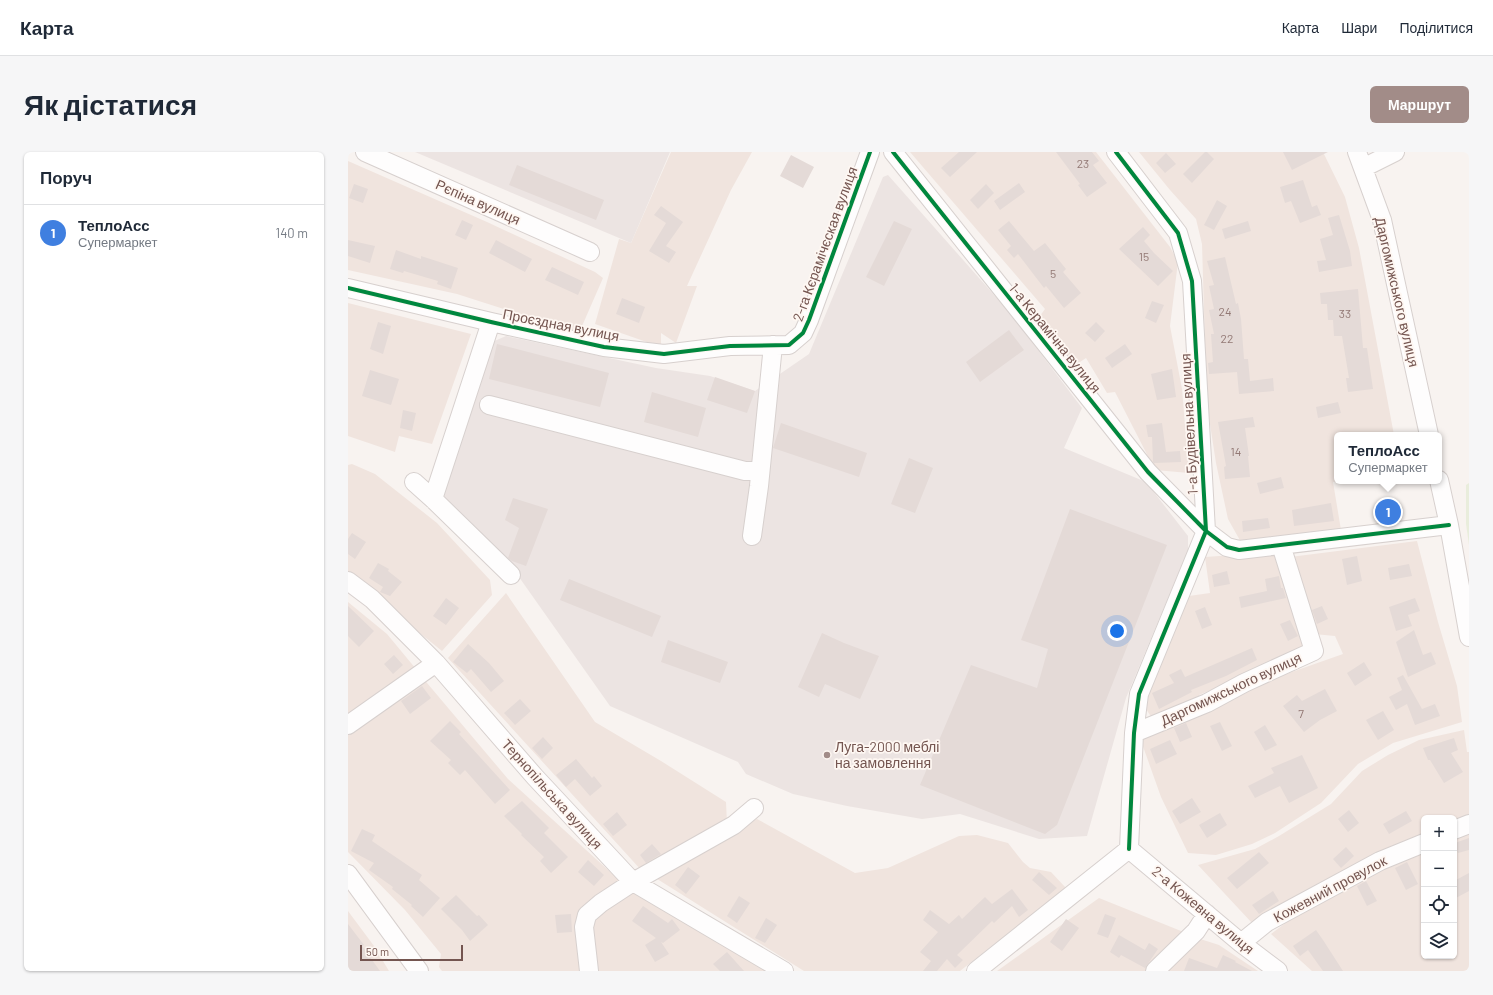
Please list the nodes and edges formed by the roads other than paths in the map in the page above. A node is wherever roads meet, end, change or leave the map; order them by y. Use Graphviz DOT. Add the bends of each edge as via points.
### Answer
graph roads {
  1 [pos="365,152"];
  2 [pos="870,152"];
  3 [pos="893,152"];
  4 [pos="1116,152"];
  5 [pos="1395,152"];
  6 [pos="1360,160"];
  7 [pos="590,252"];
  8 [pos="348,288"];
  9 [pos="491,322"];
  10 [pos="773,345"];
  11 [pos="488,405"];
  12 [pos="1428,432"];
  13 [pos="760,471"];
  14 [pos="414,482"];
  15 [pos="1440,484"];
  16 [pos="433,499"];
  17 [pos="1449,525"];
  18 [pos="1206,532"];
  19 [pos="752,536"];
  20 [pos="1281,545"];
  21 [pos="511,575"];
  22 [pos="348,581"];
  23 [pos="1469,637"];
  24 [pos="436,663"];
  25 [pos="348,725"];
  26 [pos="1134,733"];
  27 [pos="754,808"];
  28 [pos="1469,824"];
  29 [pos="1457,829"];
  30 [pos="1421,844"];
  31 [pos="1129,849"];
  32 [pos="348,874"];
  33 [pos="633,882"];
  34 [pos="1207,914"];
  35 [pos="1241,943"];
  36 [pos="419,971"];
  37 [pos="589,971"];
  38 [pos="784,971"];
  39 [pos="976,971"];
  40 [pos="1155,971"];
  41 [pos="1278,971"];
  1 -- 7 [label="street, Рєпіна вулиця"];
  2 -- 10 [label="street, 2-га Кєрамічєская вулиця" via="803,333 789,345"];
  3 -- 18 [label="street, 1-а Керамічна вулиця" via="1148,472"];
  4 -- 18 [label="street, 1-а Будівельна вулиця" via="1178,233 1192,281"];
  5 -- 6 [label="street"];
  6 -- 12 [label="street, Даргомижського вулиця" via="1382,220"];
  8 -- 9 [label="street, Проєздная вулиця"];
  9 -- 10 [label="street, Проєздная вулиця" via="604,347 664,354 730,346"];
  9 -- 16 [label="street"];
  10 -- 13 [label="street"];
  11 -- 13 [label="street" via="745,471"];
  13 -- 19 [label="street"];
  14 -- 16 [label="street"];
  15 -- 17 [label="street"];
  16 -- 21 [label="street"];
  17 -- 20 [label="street, 1-а Керамічна вулиця"];
  17 -- 23 [label="street"];
  18 -- 20 [label="street, 1-а Керамічна вулиця" via="1227,547 1239,550"];
  18 -- 26 [label="street, 1-а Будівельна вулиця" via="1140,694"];
  20 -- 26 [label="street, Даргомижського вулиця" via="1314,651 1207,703"];
  22 -- 24 [label="street, Тернопільська вулиця" via="372,599"];
  24 -- 25 [label="street"];
  24 -- 33 [label="street, Тернопільська вулиця" via="535,777"];
  26 -- 31 [label="street, 1-а Будівельна вулиця"];
  27 -- 33 [label="street" via="734,825"];
  28 -- 29 [label="street"];
  30 -- 35 [label="street, Кожевний провулок" via="1380,861 1274,918"];
  31 -- 34 [label="street, 2-а Кожевна вулиця"];
  31 -- 39 [label="street"];
  32 -- 36 [label="street"];
  33 -- 37 [label="street" via="587,915 584,927"];
  33 -- 38 [label="street, Тернопільська вулиця"];
  34 -- 35 [label="street, 2-а Кожевна вулиця"];
  34 -- 40 [label="street" via="1196,931"];
  35 -- 41 [label="street, 2-а Кожевна вулиця"];
}
